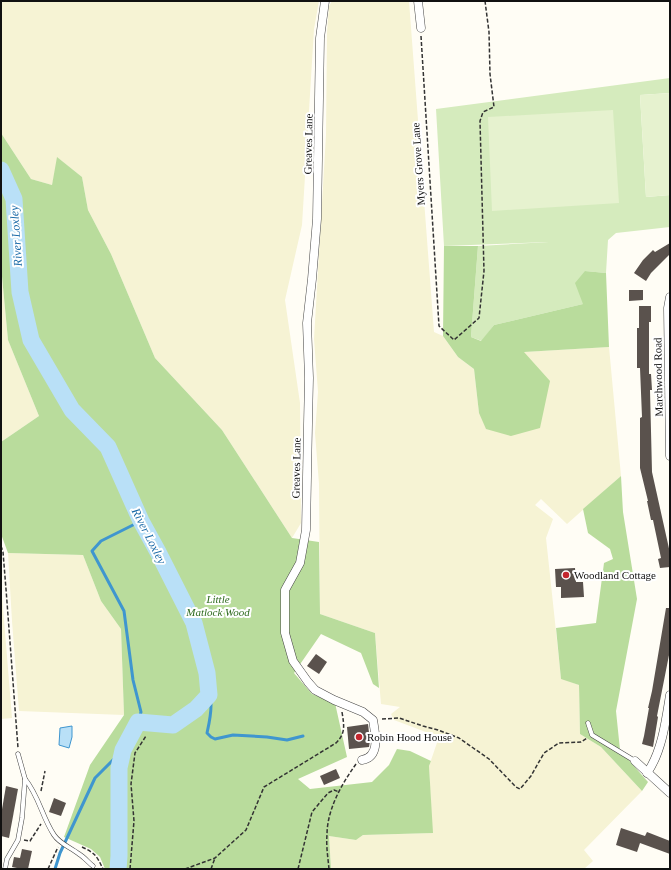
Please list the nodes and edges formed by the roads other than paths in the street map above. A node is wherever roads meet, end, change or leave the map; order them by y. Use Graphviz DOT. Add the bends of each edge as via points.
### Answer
graph roads {
  1 [pos="325,1"];
  2 [pos="418,1"];
  3 [pos="421,28"];
  4 [pos="670,297"];
  5 [pos="669,359"];
  6 [pos="670,447"];
  7 [pos="670,456"];
  8 [pos="670,696"];
  9 [pos="588,723"];
  10 [pos="18,754"];
  11 [pos="362,760"];
  12 [pos="635,761"];
  13 [pos="647,773"];
  14 [pos="25,779"];
  15 [pos="670,793"];
  16 [pos="93,866"];
  17 [pos="5,869"];
  1 -- 11 [label="street, Greaves Lane" via="320,38 317,219 307,323 309,378 306,530 300,563 285,590 285,633 293,662 315,690 363,712 373,720 375,748 371,757"];
  2 -- 3 [label="street"];
  4 -- 5 [label="street, Marchwood Road"];
  5 -- 6 [label="street, Marchwood Road"];
  6 -- 7 [label="street, Marchwood Road"];
  8 -- 13 [label="street" via="662,738"];
  9 -- 12 [label="lane" via="592,735"];
  10 -- 14 [label="lane"];
  12 -- 13 [label="street"];
  13 -- 15 [label="street"];
  14 -- 16 [label="lane" via="55,836"];
  14 -- 17 [label="lane" via="18,840"];
}
